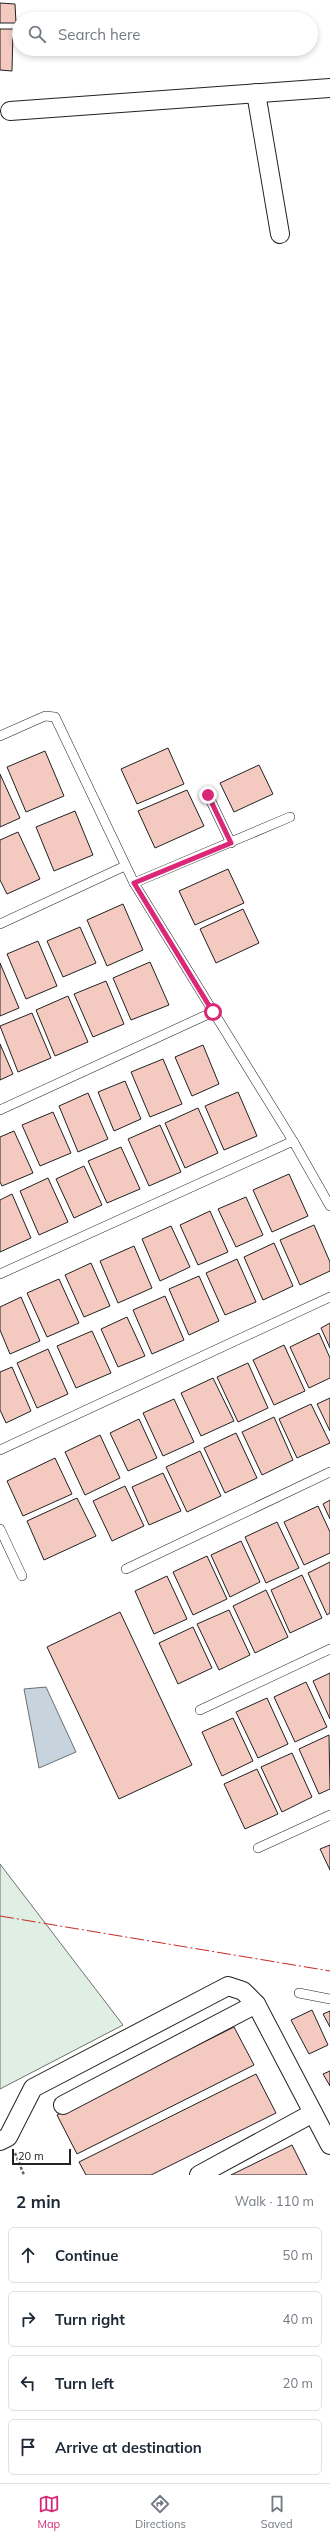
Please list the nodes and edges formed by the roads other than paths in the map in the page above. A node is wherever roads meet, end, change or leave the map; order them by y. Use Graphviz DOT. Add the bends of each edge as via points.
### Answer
graph roads {
  1 [pos="330,88"];
  2 [pos="256,93"];
  3 [pos="10,111"];
  4 [pos="280,234"];
  5 [pos="0,736"];
  6 [pos="208,795"];
  7 [pos="290,817"];
  8 [pos="231,843"];
  9 [pos="125,866"];
  10 [pos="134,883"];
  11 [pos="0,924"];
  12 [pos="213,1012"];
  13 [pos="0,1110"];
  14 [pos="293,1141"];
  15 [pos="330,1206"];
  16 [pos="0,1274"];
  17 [pos="330,1297"];
  18 [pos="0,1450"];
  19 [pos="330,1472"];
  20 [pos="0,1529"];
  21 [pos="126,1569"];
  22 [pos="22,1576"];
  23 [pos="330,1649"];
  24 [pos="200,1710"];
  25 [pos="330,1815"];
  26 [pos="258,1848"];
  27 [pos="299,1994"];
  28 [pos="330,1999"];
  29 [pos="256,2004"];
  30 [pos="62,2105"];
  31 [pos="313,2112"];
  32 [pos="0,2141"];
  33 [pos="330,2145"];
  34 [pos="199,2175"];
  1 -- 2 [label="street"];
  2 -- 3 [label="street"];
  2 -- 4 [label="street"];
  5 -- 9 [label="lane" via="45,716 55,717"];
  6 -- 8 [label="lane"];
  7 -- 8 [label="lane"];
  8 -- 10 [label="lane"];
  9 -- 10 [label="lane"];
  9 -- 11 [label="lane"];
  10 -- 12 [label="lane"];
  12 -- 13 [label="lane"];
  12 -- 14 [label="lane"];
  14 -- 15 [label="lane"];
  14 -- 16 [label="lane"];
  17 -- 18 [label="lane"];
  19 -- 21 [label="lane"];
  20 -- 22 [label="lane"];
  23 -- 24 [label="lane"];
  25 -- 26 [label="lane"];
  27 -- 28 [label="lane"];
  29 -- 30 [label="street"];
  29 -- 31 [label="street"];
  29 -- 32 [label="street" via="244,1990 228,1986 33,2088 8,2137"];
  31 -- 33 [label="street"];
  31 -- 34 [label="street"];
}
